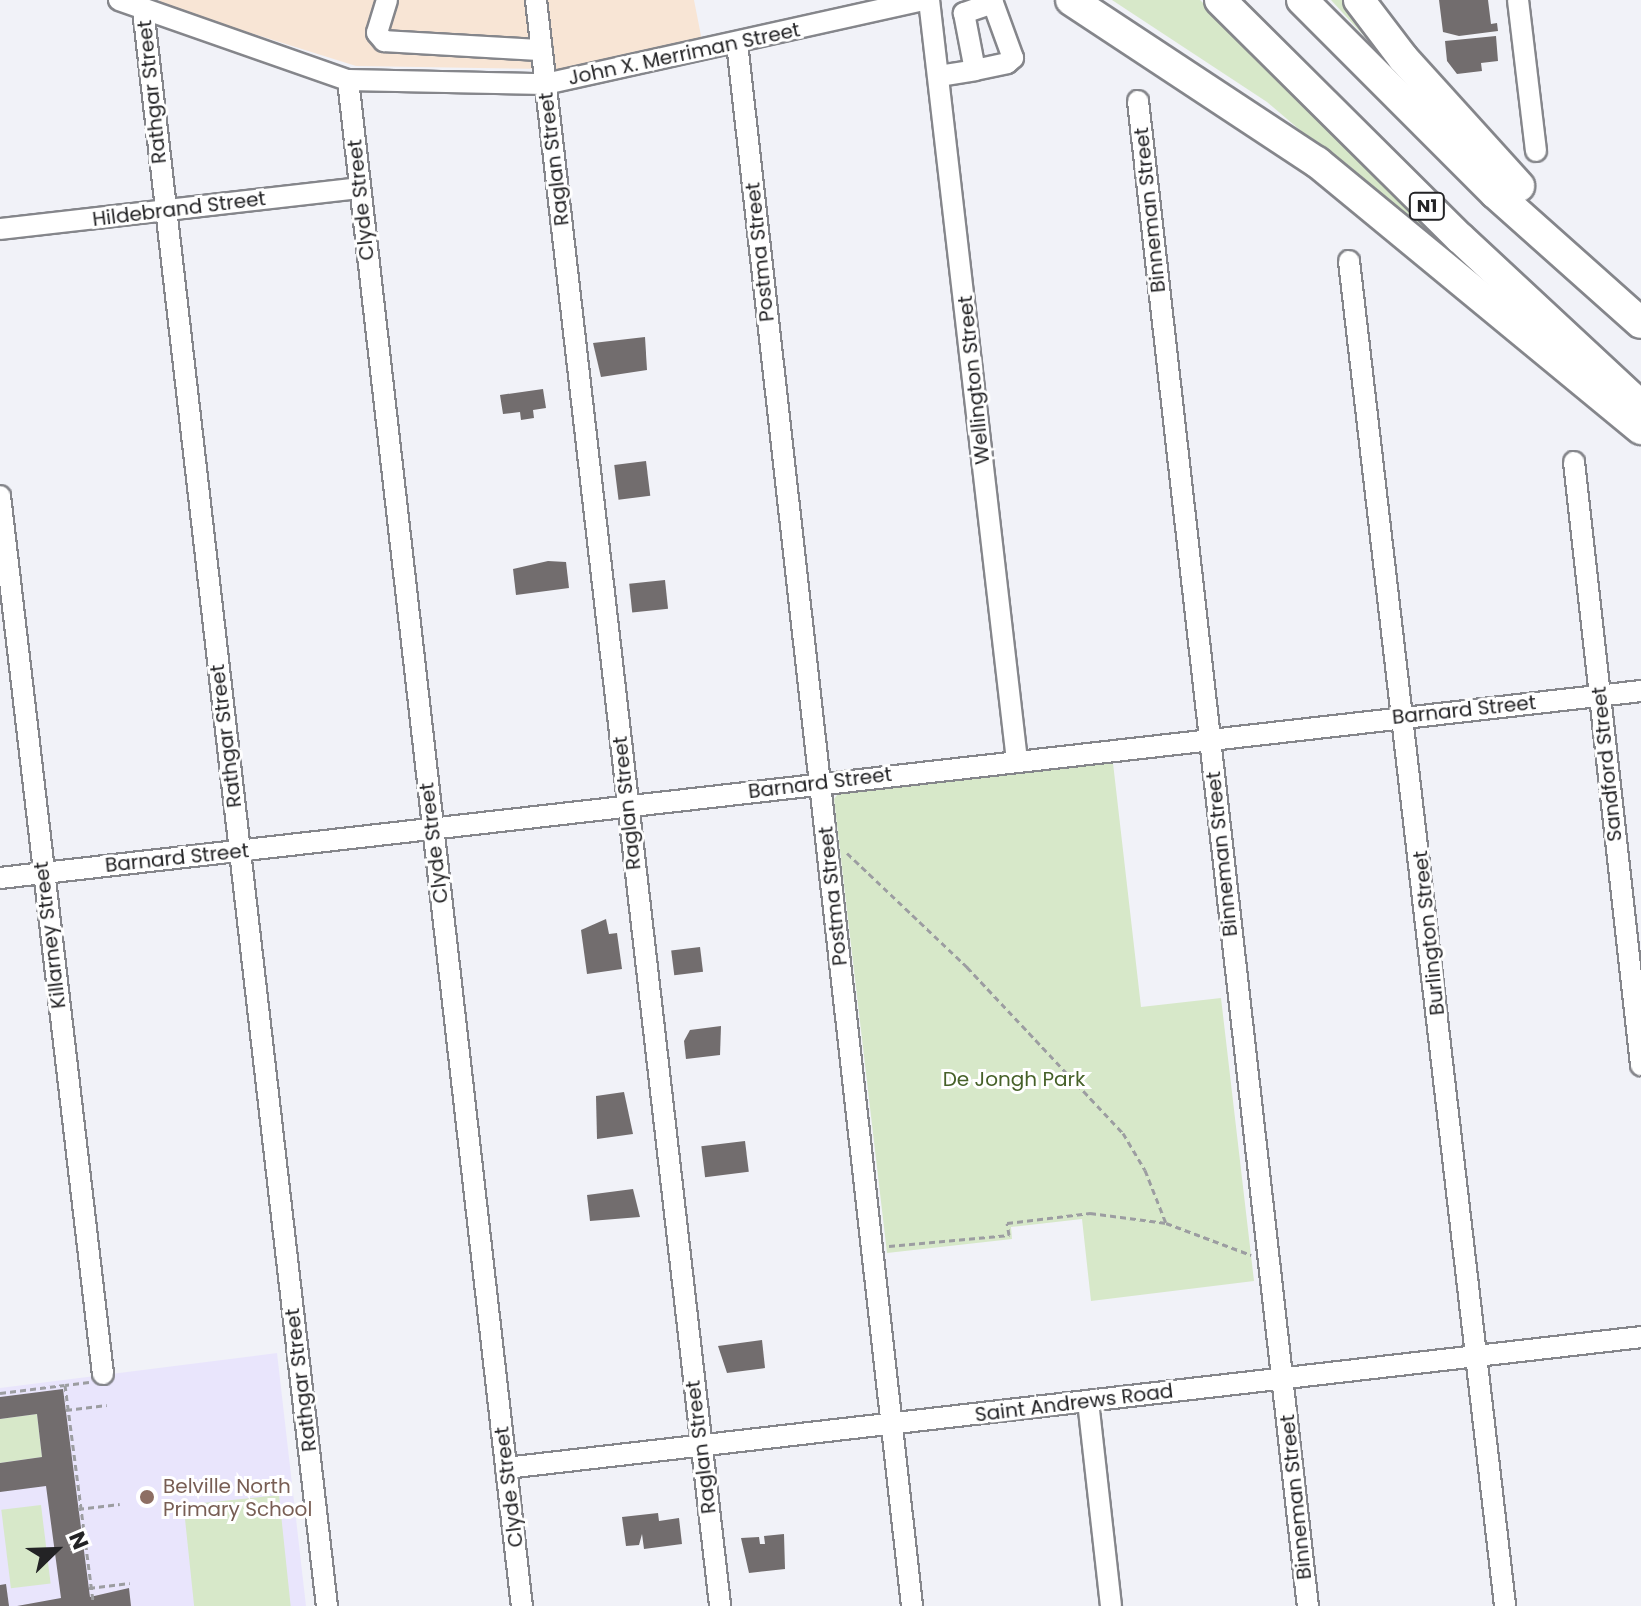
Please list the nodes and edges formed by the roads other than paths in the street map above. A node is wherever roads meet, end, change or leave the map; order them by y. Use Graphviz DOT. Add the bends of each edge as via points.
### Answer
graph roads {
  1 [pos="119,0"];
  2 [pos="387,0"];
  3 [pos="536,0"];
  4 [pos="926,0"];
  5 [pos="1071,0"];
  6 [pos="1220,0"];
  7 [pos="1302,0"];
  8 [pos="1359,0"];
  9 [pos="1518,0"];
  10 [pos="143,9"];
  11 [pos="737,43"];
  12 [pos="541,44"];
  13 [pos="975,70"];
  14 [pos="939,76"];
  15 [pos="570,79"];
  16 [pos="348,80"];
  17 [pos="545,84"];
  18 [pos="1138,101"];
  19 [pos="1536,151"];
  20 [pos="358,188"];
  21 [pos="165,211"];
  22 [pos="0,229"];
  23 [pos="1349,261"];
  24 [pos="1641,303"];
  25 [pos="1641,323"];
  26 [pos="1641,405"];
  27 [pos="1641,429"];
  28 [pos="1574,462"];
  29 [pos="0,496"];
  30 [pos="1641,691"];
  31 [pos="1599,696"];
  32 [pos="1405,717"];
  33 [pos="1209,739"];
  34 [pos="1017,761"];
  35 [pos="820,783"];
  36 [pos="628,806"];
  37 [pos="432,829"];
  38 [pos="239,851"];
  39 [pos="43,874"];
  40 [pos="0,878"];
  41 [pos="1641,1065"];
  42 [pos="1641,1337"];
  43 [pos="1477,1356"];
  44 [pos="97,1378"];
  45 [pos="1283,1379"];
  46 [pos="1088,1401"];
  47 [pos="893,1424"];
  48 [pos="701,1446"];
  49 [pos="506,1468"];
  50 [pos="327,1606"];
  51 [pos="522,1606"];
  52 [pos="720,1606"];
  53 [pos="912,1606"];
  54 [pos="1111,1606"];
  55 [pos="1308,1606"];
  56 [pos="1505,1606"];
  1 -- 10 [label="street, John X. Merriman Street"];
  2 -- 12 [label="street" via="377,33 384,41"];
  3 -- 12 [label="street, Raglan Street"];
  4 -- 11 [label="street, John X. Merriman Street"];
  4 -- 14 [label="street, Wellington Street"];
  5 -- 27 [label="highway" via="1317,162"];
  6 -- 26 [label="highway, N1" via="1460,238"];
  7 -- 25 [label="highway" via="1495,193"];
  8 -- 24 [label="highway" via="1494,162"];
  9 -- 19 [label="street"];
  10 -- 16 [label="street, John X. Merriman Street"];
  10 -- 21 [label="street, Rathgar Street"];
  11 -- 15 [label="street, John X. Merriman Street"];
  11 -- 35 [label="street, Postma Street"];
  12 -- 15 [label="street"];
  12 -- 17 [label="street, Raglan Street"];
  13 -- 14 [label="street"];
  14 -- 34 [label="street, Wellington Street"];
  15 -- 17 [label="street, John X. Merriman Street"];
  16 -- 17 [label="street, John X. Merriman Street"];
  16 -- 20 [label="street, Clyde Street"];
  17 -- 36 [label="street, Raglan Street"];
  18 -- 33 [label="street, Binneman Street"];
  20 -- 21 [label="street, Hildebrand Street"];
  20 -- 37 [label="street, Clyde Street"];
  21 -- 22 [label="street, Hildebrand Street"];
  21 -- 38 [label="street, Rathgar Street"];
  23 -- 32 [label="street, Burlington Street"];
  28 -- 31 [label="street, Sandford Street"];
  29 -- 39 [label="street, Killarney Street"];
  30 -- 31 [label="street, Barnard Street"];
  31 -- 32 [label="street, Barnard Street"];
  31 -- 41 [label="street, Sandford Street"];
  32 -- 33 [label="street, Barnard Street"];
  32 -- 43 [label="street, Burlington Street"];
  33 -- 34 [label="street, Barnard Street"];
  33 -- 45 [label="street, Binneman Street"];
  34 -- 35 [label="street, Barnard Street"];
  35 -- 36 [label="street, Barnard Street"];
  35 -- 47 [label="street, Postma Street"];
  36 -- 37 [label="street, Barnard Street"];
  36 -- 48 [label="street, Raglan Street"];
  37 -- 38 [label="street, Barnard Street"];
  37 -- 49 [label="street, Clyde Street"];
  38 -- 39 [label="street, Barnard Street"];
  38 -- 50 [label="street, Rathgar Street"];
  39 -- 40 [label="street, Barnard Street"];
  39 -- 44 [label="street, Killarney Street"];
  42 -- 43 [label="street, Saint Andrews Road"];
  43 -- 45 [label="street, Saint Andrews Road"];
  43 -- 56 [label="street, Burlington Street"];
  45 -- 46 [label="street, Saint Andrews Road"];
  45 -- 55 [label="street, Binneman Street"];
  46 -- 47 [label="street, Saint Andrews Road"];
  46 -- 54 [label="street"];
  47 -- 48 [label="street, Saint Andrews Road"];
  47 -- 53 [label="street, Postma Street"];
  48 -- 49 [label="street, Saint Andrews Road"];
  48 -- 52 [label="street, Raglan Street"];
  49 -- 51 [label="street, Clyde Street"];
}
